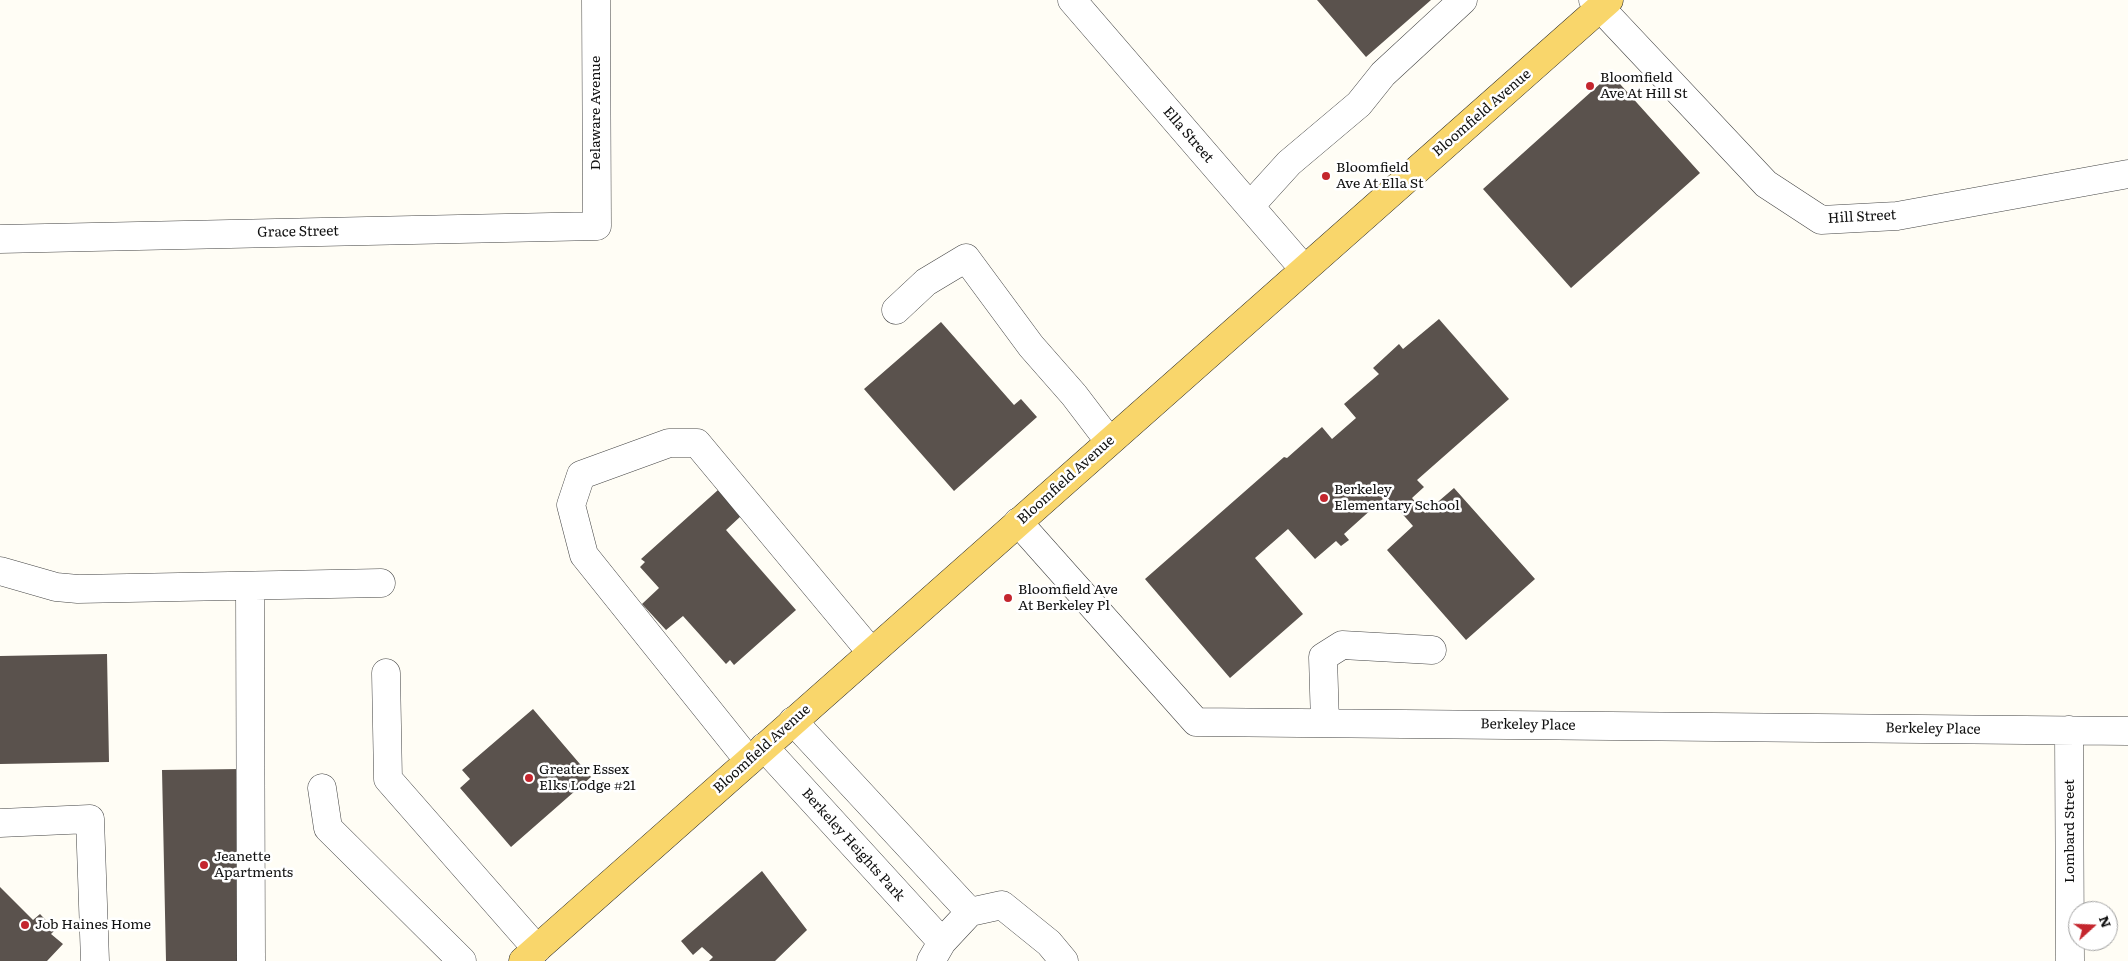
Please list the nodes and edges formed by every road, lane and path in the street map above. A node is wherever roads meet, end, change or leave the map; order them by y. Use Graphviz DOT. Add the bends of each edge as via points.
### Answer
graph roads {
  1 [pos="596,0"];
  2 [pos="1072,0"];
  3 [pos="1463,0"];
  4 [pos="1601,3"];
  5 [pos="2128,174"];
  6 [pos="1250,206"];
  7 [pos="596,226"];
  8 [pos="0,238"];
  9 [pos="1304,269"];
  10 [pos="896,310"];
  11 [pos="1109,441"];
  12 [pos="1018,522"];
  13 [pos="0,571"];
  14 [pos="381,583"];
  15 [pos="250,586"];
  16 [pos="1432,650"];
  17 [pos="871,652"];
  18 [pos="386,673"];
  19 [pos="793,721"];
  20 [pos="1325,723"];
  21 [pos="2069,730"];
  22 [pos="2128,731"];
  23 [pos="757,754"];
  24 [pos="322,788"];
  25 [pos="0,823"];
  26 [pos="970,912"];
  27 [pos="936,952"];
  28 [pos="530,955"];
  29 [pos="95,961"];
  30 [pos="251,961"];
  31 [pos="462,961"];
  32 [pos="1064,961"];
  33 [pos="2070,961"];
  1 -- 7 [label="street, Delaware Avenue"];
  2 -- 6 [label="street, Ella Street"];
  3 -- 6 [label="street" via="1383,74 1359,104 1288,163"];
  4 -- 5 [label="street, Hill Street" via="1766,184 1821,220 1897,216"];
  4 -- 9 [label="main road, Bloomfield Avenue"];
  6 -- 9 [label="street, Ella Street"];
  7 -- 8 [label="street, Grace Street"];
  9 -- 11 [label="main road, Bloomfield Avenue"];
  10 -- 11 [label="street" via="926,282 966,258 1031,346"];
  11 -- 12 [label="main road, Bloomfield Avenue"];
  12 -- 17 [label="main road, Bloomfield Avenue"];
  12 -- 20 [label="street, Berkeley Place" via="1196,722"];
  13 -- 15 [label="street" via="56,587 78,589"];
  14 -- 15 [label="street"];
  15 -- 30 [label="street"];
  16 -- 20 [label="street" via="1342,645 1323,657"];
  17 -- 19 [label="main road, Bloomfield Avenue"];
  17 -- 23 [label="street, Berkeley Heights Park" via="697,443 669,443 580,475 571,505 584,556"];
  18 -- 28 [label="street" via="388,779"];
  19 -- 23 [label="main road, Bloomfield Avenue"];
  19 -- 26 [label="street"];
  20 -- 21 [label="street, Berkeley Place"];
  21 -- 22 [label="street, Berkeley Place"];
  21 -- 33 [label="street, Lombard Street"];
  23 -- 27 [label="street, Berkeley Heights Park"];
  23 -- 28 [label="main road, Bloomfield Avenue"];
  24 -- 31 [label="street" via="328,828"];
  25 -- 29 [label="street" via="90,819"];
  26 -- 27 [label="street, Berkeley Heights Park"];
  26 -- 32 [label="street" via="1002,905 1049,943"];
}
